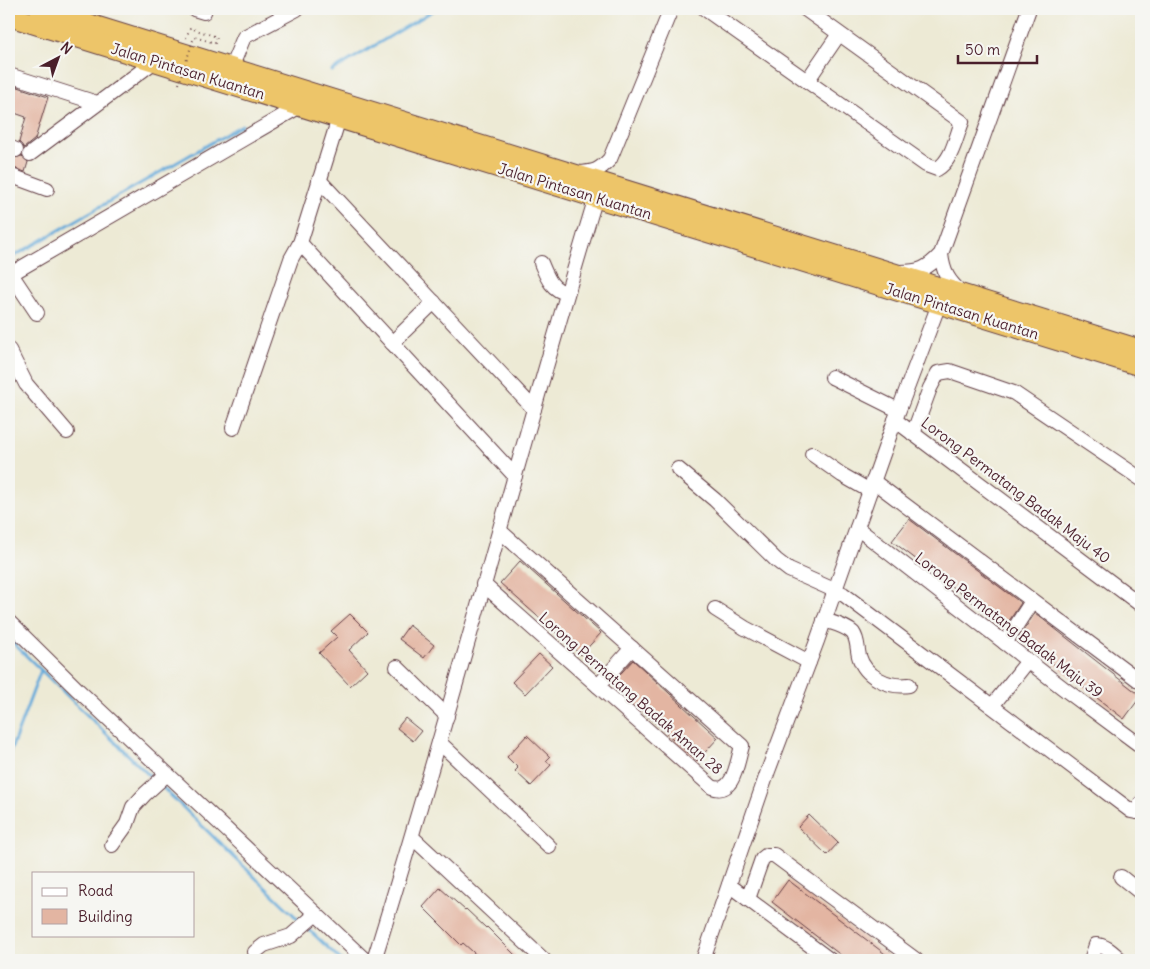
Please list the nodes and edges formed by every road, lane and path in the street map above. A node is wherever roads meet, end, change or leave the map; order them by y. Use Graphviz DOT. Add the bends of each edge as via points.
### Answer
graph roads {
  1 [pos="40,9"];
  2 [pos="297,9"];
  3 [pos="671,9"];
  4 [pos="705,9"];
  5 [pos="805,9"];
  6 [pos="1029,9"];
  7 [pos="9,16"];
  8 [pos="190,28"];
  9 [pos="840,34"];
  10 [pos="155,61"];
  11 [pos="232,68"];
  12 [pos="9,75"];
  13 [pos="807,81"];
  14 [pos="179,84"];
  15 [pos="97,103"];
  16 [pos="300,106"];
  17 [pos="339,118"];
  18 [pos="30,154"];
  19 [pos="610,158"];
  20 [pos="572,174"];
  21 [pos="9,175"];
  22 [pos="319,180"];
  23 [pos="47,189"];
  24 [pos="627,191"];
  25 [pos="596,197"];
  26 [pos="300,243"];
  27 [pos="941,254"];
  28 [pos="541,263"];
  29 [pos="889,272"];
  30 [pos="10,274"];
  31 [pos="567,293"];
  32 [pos="966,296"];
  33 [pos="434,302"];
  34 [pos="939,304"];
  35 [pos="37,313"];
  36 [pos="392,342"];
  37 [pos="9,350"];
  38 [pos="1141,350"];
  39 [pos="1141,366"];
  40 [pos="832,377"];
  41 [pos="534,409"];
  42 [pos="896,415"];
  43 [pos="233,428"];
  44 [pos="67,432"];
  45 [pos="913,434"];
  46 [pos="812,454"];
  47 [pos="678,469"];
  48 [pos="515,476"];
  49 [pos="1141,479"];
  50 [pos="867,487"];
  51 [pos="857,528"];
  52 [pos="500,531"];
  53 [pos="484,584"];
  54 [pos="835,590"];
  55 [pos="1032,601"];
  56 [pos="1141,605"];
  57 [pos="715,609"];
  58 [pos="824,620"];
  59 [pos="9,622"];
  60 [pos="1005,643"];
  61 [pos="632,648"];
  62 [pos="1028,661"];
  63 [pos="809,662"];
  64 [pos="397,667"];
  65 [pos="1141,682"];
  66 [pos="909,685"];
  67 [pos="598,686"];
  68 [pos="992,706"];
  69 [pos="447,716"];
  70 [pos="440,742"];
  71 [pos="1141,746"];
  72 [pos="167,774"];
  73 [pos="1141,804"];
  74 [pos="412,837"];
  75 [pos="112,845"];
  76 [pos="549,846"];
  77 [pos="1121,877"];
  78 [pos="729,885"];
  79 [pos="1141,893"];
  80 [pos="748,899"];
  81 [pos="308,921"];
  82 [pos="255,952"];
  83 [pos="911,959"];
  84 [pos="365,960"];
  85 [pos="374,960"];
  86 [pos="544,960"];
  87 [pos="703,960"];
  88 [pos="830,960"];
  89 [pos="1091,960"];
  90 [pos="1122,960"];
  1 -- 11 [label="highway, Jalan Pintasan Kuantan"];
  2 -- 11 [label="street" via="244,37"];
  3 -- 19 [label="street"];
  4 -- 13 [label="street"];
  5 -- 9 [label="street"];
  6 -- 27 [label="street"];
  7 -- 10 [label="highway, Jalan Pintasan Kuantan"];
  8 -- 14 [label="path, bridge" via="217,37 215,43 194,36"];
  9 -- 13 [label="street"];
  9 -- 13 [label="street" via="962,122 945,163 937,169 932,168"];
  10 -- 15 [label="street"];
  10 -- 16 [label="highway, Jalan Pintasan Kuantan"];
  11 -- 20 [label="highway, Jalan Pintasan Kuantan"];
  12 -- 15 [label="street"];
  15 -- 18 [label="street"];
  16 -- 17 [label="highway, Jalan Pintasan Kuantan"];
  16 -- 30 [label="street"];
  17 -- 22 [label="street"];
  17 -- 25 [label="highway, Jalan Pintasan Kuantan"];
  19 -- 20 [label="street" via="596,171"];
  19 -- 24 [label="street" via="612,176"];
  20 -- 24 [label="highway, Jalan Pintasan Kuantan"];
  21 -- 23 [label="street"];
  22 -- 26 [label="street"];
  22 -- 33 [label="street"];
  24 -- 29 [label="highway, Jalan Pintasan Kuantan"];
  25 -- 31 [label="street"];
  25 -- 34 [label="highway, Jalan Pintasan Kuantan"];
  26 -- 36 [label="street"];
  26 -- 43 [label="street" via="291,259"];
  27 -- 29 [label="street" via="920,270"];
  27 -- 32 [label="street" via="944,272"];
  28 -- 31 [label="street" via="552,285"];
  29 -- 32 [label="highway, Jalan Pintasan Kuantan"];
  30 -- 35 [label="street"];
  31 -- 41 [label="street"];
  32 -- 38 [label="highway, Jalan Pintasan Kuantan"];
  33 -- 36 [label="street"];
  33 -- 41 [label="street"];
  34 -- 39 [label="highway, Jalan Pintasan Kuantan"];
  34 -- 42 [label="street"];
  36 -- 48 [label="street"];
  37 -- 44 [label="street" via="26,384"];
  40 -- 42 [label="street, Lorong Permatang Badak Maju 40"];
  41 -- 48 [label="street"];
  42 -- 45 [label="street, Lorong Permatang Badak Maju 40"];
  42 -- 50 [label="street"];
  45 -- 49 [label="street" via="938,373 950,371 1014,393"];
  45 -- 56 [label="street, Lorong Permatang Badak Maju 40"];
  46 -- 50 [label="street"];
  47 -- 54 [label="street" via="776,560 789,570"];
  48 -- 52 [label="street"];
  50 -- 51 [label="street"];
  50 -- 55 [label="street"];
  51 -- 54 [label="street"];
  51 -- 60 [label="street, Lorong Permatang Badak Maju 39"];
  52 -- 53 [label="street"];
  52 -- 61 [label="street"];
  53 -- 67 [label="street, Lorong Permatang Badak Aman 28"];
  53 -- 69 [label="street"];
  54 -- 58 [label="street"];
  54 -- 68 [label="street"];
  55 -- 60 [label="street"];
  55 -- 65 [label="street"];
  57 -- 63 [label="street"];
  58 -- 63 [label="street"];
  58 -- 66 [label="street" via="851,631 864,669 893,686"];
  59 -- 72 [label="street"];
  60 -- 62 [label="street, Lorong Permatang Badak Maju 39"];
  61 -- 67 [label="street"];
  61 -- 67 [label="street, Lorong Permatang Badak Aman 28" via="742,746 727,787 722,790 712,787"];
  62 -- 68 [label="street"];
  62 -- 71 [label="street, Lorong Permatang Badak Maju 39"];
  63 -- 78 [label="street"];
  64 -- 69 [label="street"];
  68 -- 73 [label="street" via="1131,811 1136,812"];
  69 -- 70 [label="street"];
  70 -- 74 [label="street"];
  70 -- 76 [label="street"];
  72 -- 75 [label="street" via="133,807 127,824"];
  72 -- 81 [label="street"];
  74 -- 85 [label="street"];
  74 -- 86 [label="street"];
  77 -- 79 [label="street"];
  78 -- 80 [label="street"];
  78 -- 87 [label="street"];
  80 -- 83 [label="street" via="762,859 767,854 774,855"];
  80 -- 88 [label="street"];
  81 -- 82 [label="street" via="292,936 264,945"];
  81 -- 84 [label="street"];
  89 -- 90 [label="street" via="1096,945 1104,946"];
}
